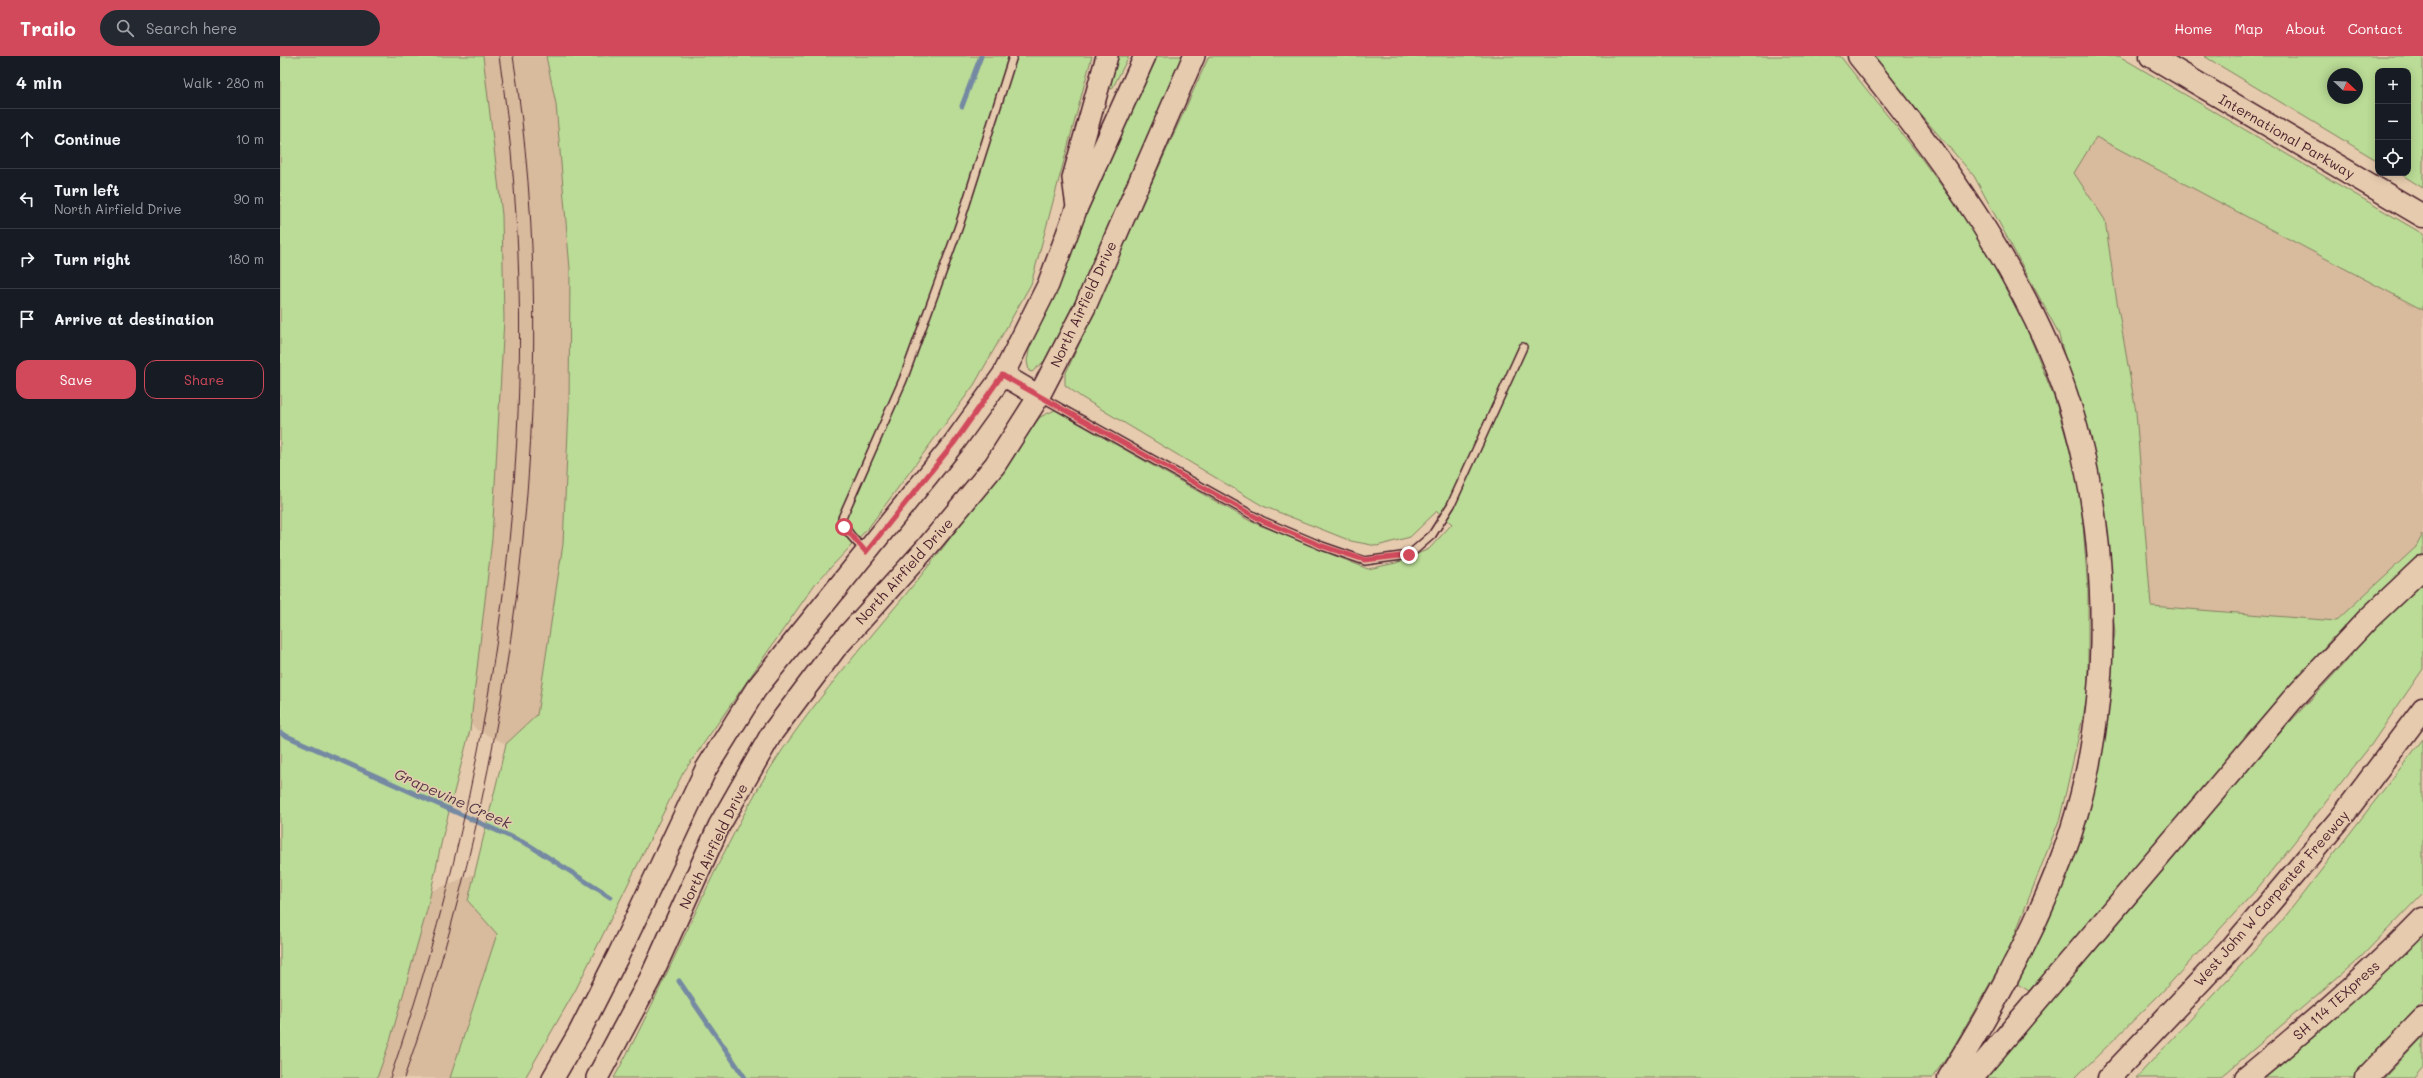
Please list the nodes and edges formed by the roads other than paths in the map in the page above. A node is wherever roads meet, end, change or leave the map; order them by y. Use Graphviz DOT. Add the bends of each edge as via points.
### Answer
graph roads {
  1 [pos="1013,56"];
  2 [pos="1107,56"];
  3 [pos="1146,56"];
  4 [pos="1194,56"];
  5 [pos="1859,56"];
  6 [pos="2151,56"];
  7 [pos="1077,207"];
  8 [pos="2423,216"];
  9 [pos="1523,347"];
  10 [pos="1002,375"];
  11 [pos="1039,396"];
  12 [pos="866,552"];
  13 [pos="2423,567"];
  14 [pos="2423,709"];
  15 [pos="2423,919"];
  16 [pos="2423,1019"];
  17 [pos="553,1078"];
  18 [pos="597,1078"];
  19 [pos="1949,1078"];
  20 [pos="1971,1078"];
  21 [pos="2109,1078"];
  22 [pos="2246,1078"];
  23 [pos="2366,1078"];
  1 -- 12 [label="lane" via="959,226 903,380 842,518 850,536"];
  2 -- 7 [label="main road" via="1073,178"];
  3 -- 7 [label="main road"];
  4 -- 11 [label="main road, North Airfield Drive" via="1085,307"];
  5 -- 19 [label="highway" via="1911,120 1960,190 2021,291 2049,349 2073,420 2087,473 2098,545 2102,625 2098,692 2086,774 2072,830 2049,893 2010,975"];
  6 -- 8 [label="highway, International Parkway"];
  7 -- 10 [label="main road" via="1048,285"];
  9 -- 11 [label="lane" via="1451,505 1432,535 1409,555 1365,560 1322,546 1263,521"];
  10 -- 11 [label="main road"];
  10 -- 12 [label="main road" via="954,443"];
  11 -- 18 [label="main road, North Airfield Drive" via="995,465 928,546 835,649 772,733 719,826 650,979"];
  12 -- 17 [label="main road" via="756,689 706,769 618,956"];
  13 -- 20 [label="highway" via="2367,620 2292,700"];
  14 -- 21 [label="highway, West John W Carpenter Freeway" via="2341,818 2229,952"];
  15 -- 22 [label="highway, SH 114 TEXpress" via="2395,948 2295,1038"];
  16 -- 23 [label="highway"];
}
